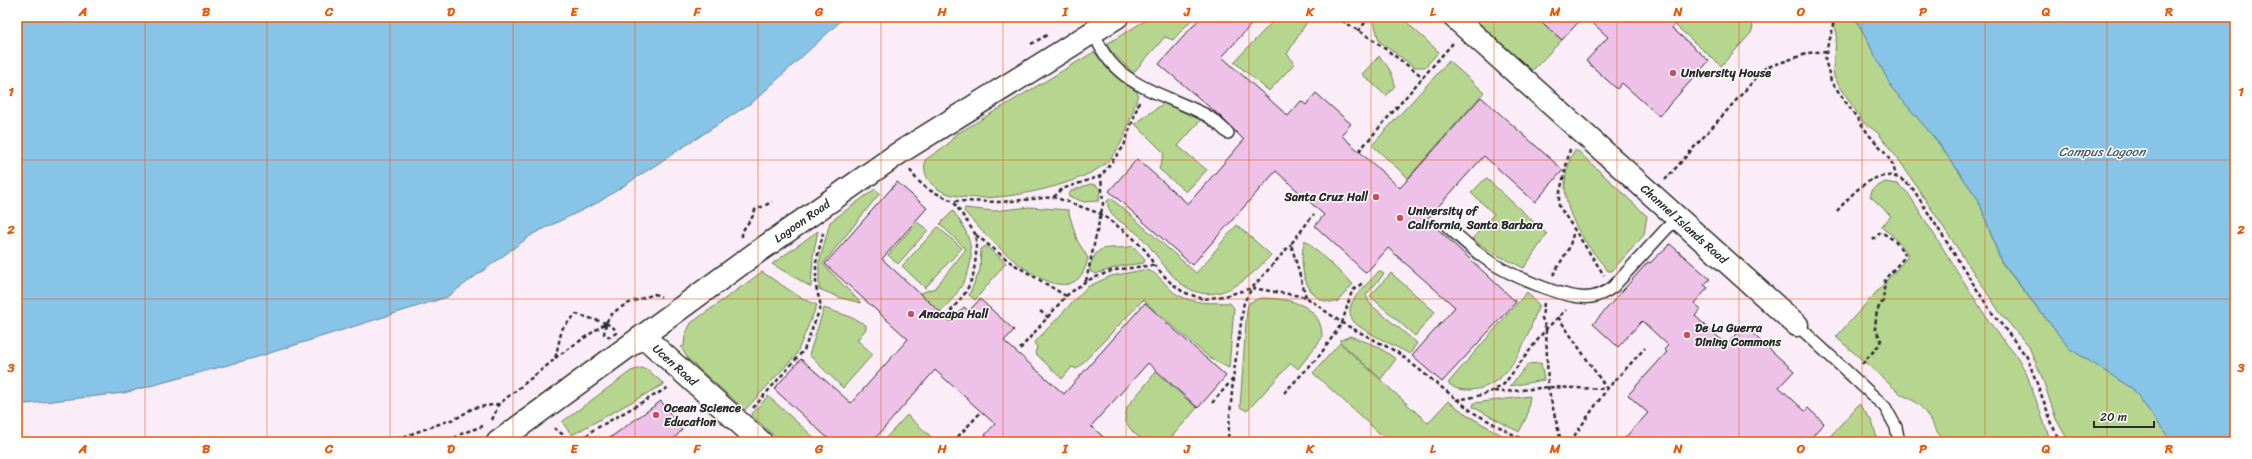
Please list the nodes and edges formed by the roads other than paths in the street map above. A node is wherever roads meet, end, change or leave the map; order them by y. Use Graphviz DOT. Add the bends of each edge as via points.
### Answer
graph roads {
  1 [pos="1117,17"];
  2 [pos="1460,22"];
  3 [pos="1094,31"];
  4 [pos="1228,133"];
  5 [pos="1678,219"];
  6 [pos="1448,227"];
  7 [pos="1796,325"];
  8 [pos="643,336"];
  9 [pos="498,442"];
  10 [pos="761,442"];
  11 [pos="1899,442"];
  1 -- 3 [label="street, Lagoon Road"];
  2 -- 5 [label="street, Channel Islands Road"];
  3 -- 4 [label="lane" via="1098,45 1123,75 1143,88 1206,115"];
  3 -- 8 [label="street, Lagoon Road" via="899,153 762,248"];
  5 -- 6 [label="lane" via="1612,287 1603,294 1590,297 1578,297 1549,289 1518,277 1484,257"];
  5 -- 7 [label="street, Channel Islands Road"];
  7 -- 11 [label="lane, Channel Islands Road" via="1885,407 1896,427"];
  8 -- 9 [label="street, Lagoon Road"];
  8 -- 10 [label="street, Ucen Road"];
}
